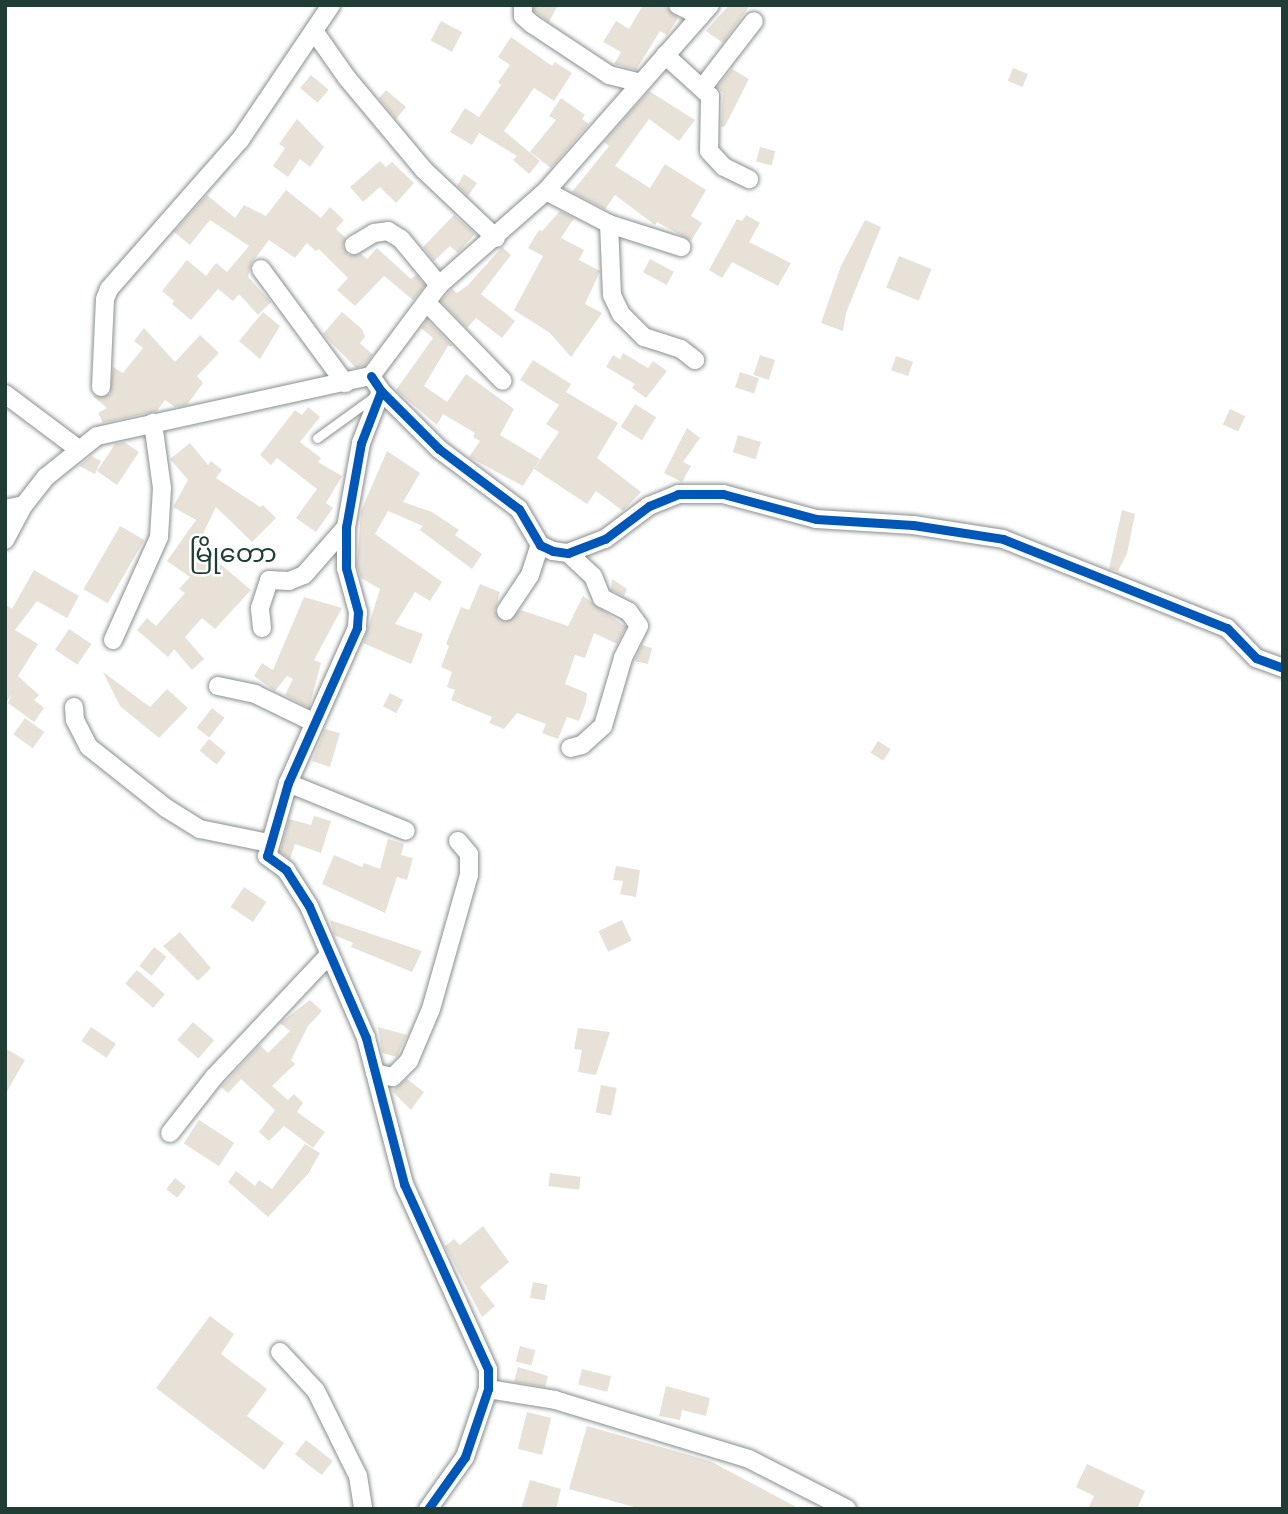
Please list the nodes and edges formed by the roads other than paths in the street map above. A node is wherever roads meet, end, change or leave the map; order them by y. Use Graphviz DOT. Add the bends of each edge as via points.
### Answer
graph roads {
  1 [pos="331,5"];
  2 [pos="523,5"];
  3 [pos="678,5"];
  4 [pos="705,11"];
  5 [pos="754,21"];
  6 [pos="314,30"];
  7 [pos="665,55"];
  8 [pos="640,83"];
  9 [pos="703,87"];
  10 [pos="749,179"];
  11 [pos="546,191"];
  12 [pos="609,225"];
  13 [pos="496,237"];
  14 [pos="354,245"];
  15 [pos="681,247"];
  16 [pos="261,269"];
  17 [pos="439,285"];
  18 [pos="428,304"];
  19 [pos="695,360"];
  20 [pos="503,381"];
  21 [pos="345,383"];
  22 [pos="376,383"];
  23 [pos="101,387"];
  24 [pos="5,394"];
  25 [pos="153,423"];
  26 [pos="317,438"];
  27 [pos="77,449"];
  28 [pos="24,505"];
  29 [pos="5,509"];
  30 [pos="346,527"];
  31 [pos="5,540"];
  32 [pos="540,545"];
  33 [pos="568,553"];
  34 [pos="506,611"];
  35 [pos="262,628"];
  36 [pos="113,640"];
  37 [pos="1283,668"];
  38 [pos="218,686"];
  39 [pos="74,707"];
  40 [pos="313,722"];
  41 [pos="570,748"];
  42 [pos="288,783"];
  43 [pos="406,831"];
  44 [pos="458,841"];
  45 [pos="270,843"];
  46 [pos="330,955"];
  47 [pos="375,1073"];
  48 [pos="170,1133"];
  49 [pos="281,1352"];
  50 [pos="488,1389"];
  51 [pos="363,1509"];
  52 [pos="428,1509"];
  53 [pos="847,1509"];
  1 -- 6 [label="street"];
  2 -- 8 [label="street" via="523,16 609,75"];
  3 -- 4 [label="street"];
  4 -- 7 [label="street"];
  5 -- 9 [label="street"];
  6 -- 13 [label="street" via="347,78 424,170"];
  6 -- 23 [label="street" via="240,140 109,289 104,306"];
  7 -- 8 [label="street"];
  7 -- 9 [label="street"];
  8 -- 11 [label="street"];
  9 -- 10 [label="street" via="713,104 706,128 709,151 724,167"];
  11 -- 12 [label="street"];
  11 -- 13 [label="street"];
  12 -- 15 [label="street"];
  12 -- 19 [label="street" via="611,295 621,314 644,337 681,349"];
  13 -- 17 [label="street"];
  14 -- 17 [label="street" via="373,233 388,231 401,239"];
  16 -- 21 [label="street"];
  17 -- 18 [label="street"];
  18 -- 20 [label="street"];
  18 -- 22 [label="street"];
  21 -- 22 [label="street"];
  21 -- 25 [label="street"];
  22 -- 26 [label="lane"];
  22 -- 30 [label="street"];
  22 -- 32 [label="street" via="439,450 519,509"];
  24 -- 27 [label="street"];
  25 -- 27 [label="street" via="97,436"];
  25 -- 36 [label="street" via="162,488 159,537"];
  27 -- 28 [label="street"];
  28 -- 29 [label="street"];
  28 -- 31 [label="street"];
  30 -- 35 [label="street" via="304,575 269,580 260,608"];
  30 -- 40 [label="street" via="346,568 358,612 357,628"];
  32 -- 33 [label="street"];
  32 -- 34 [label="street" via="530,575"];
  33 -- 37 [label="street" via="614,535 649,506 678,494 723,494 817,519 913,524 1003,539 1089,571 1227,628 1256,658"];
  33 -- 41 [label="street" via="593,576 603,598 629,611 639,626 603,726 582,745"];
  38 -- 40 [label="street" via="254,694"];
  39 -- 45 [label="street" via="75,720 89,747 166,808 200,829"];
  40 -- 42 [label="street"];
  42 -- 43 [label="street"];
  42 -- 45 [label="street"];
  44 -- 47 [label="street" via="469,854 469,875 432,1009 409,1061 393,1077"];
  45 -- 46 [label="street" via="267,856 298,886"];
  46 -- 47 [label="street" via="366,1038"];
  46 -- 48 [label="street" via="223,1067"];
  47 -- 50 [label="street" via="404,1184 478,1342 488,1369"];
  49 -- 51 [label="street" via="316,1391 358,1476"];
  50 -- 52 [label="street" via="465,1457"];
  50 -- 53 [label="street" via="555,1400 749,1459"];
}
